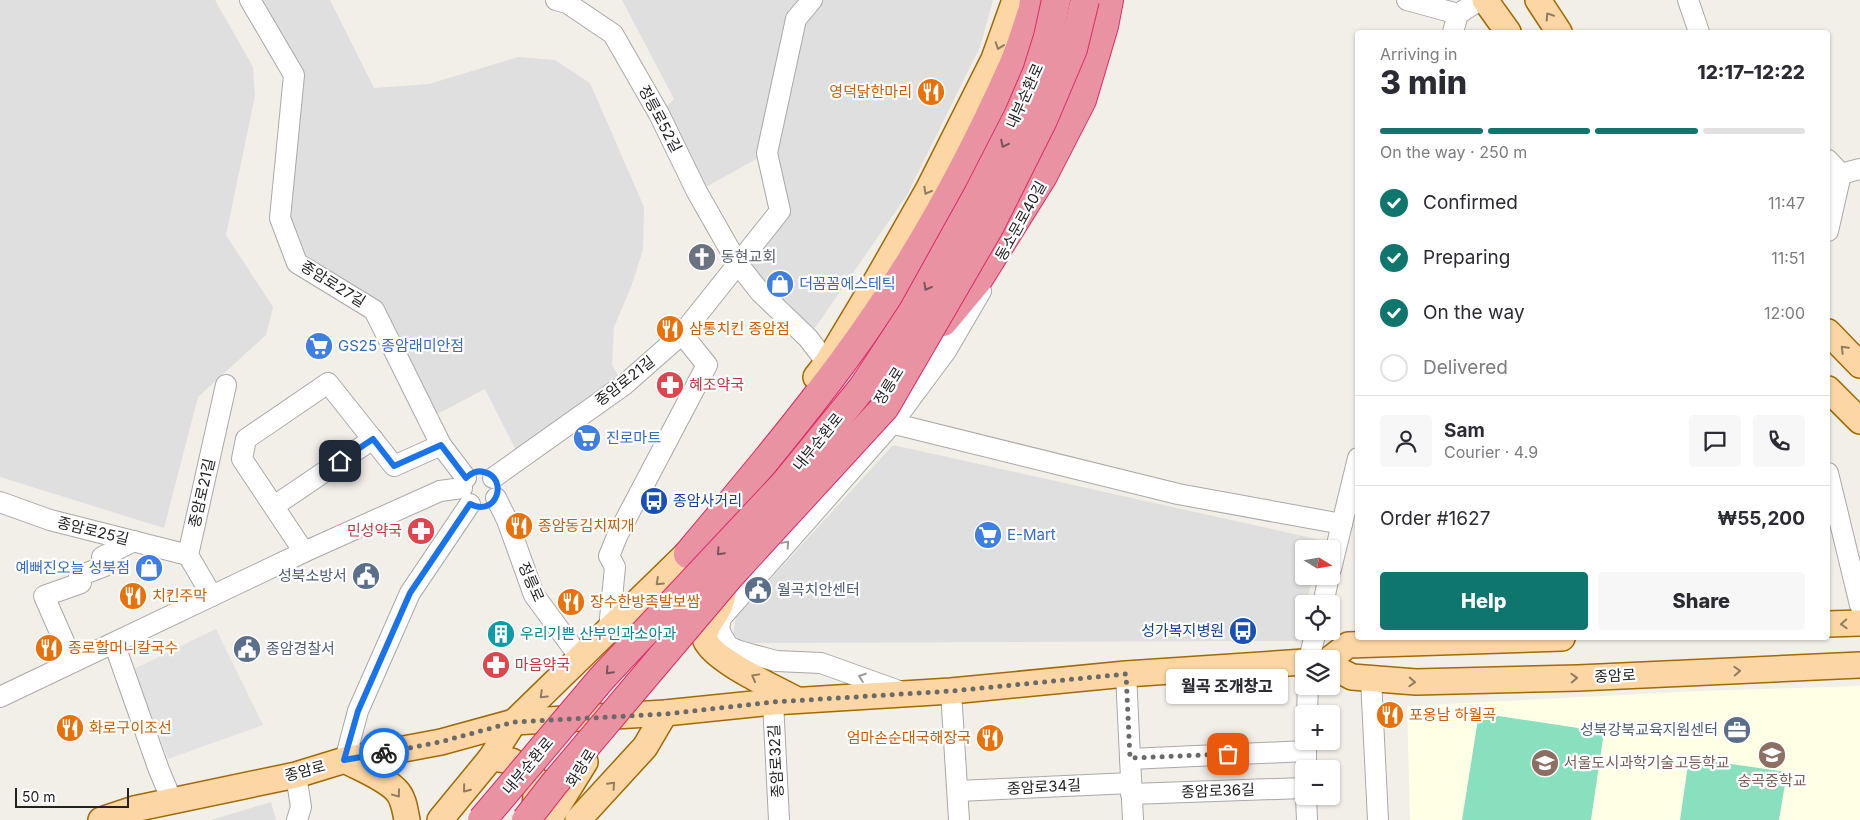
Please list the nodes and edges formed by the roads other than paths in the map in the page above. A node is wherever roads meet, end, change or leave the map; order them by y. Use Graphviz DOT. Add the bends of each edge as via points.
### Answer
graph roads {
  1 [pos="250,0"];
  2 [pos="556,0"];
  3 [pos="812,0"];
  4 [pos="1079,0"];
  5 [pos="1085,0"];
  6 [pos="1109,0"];
  7 [pos="1114,0"];
  8 [pos="1407,0"];
  9 [pos="1480,0"];
  10 [pos="1485,0"];
  11 [pos="1538,0"];
  12 [pos="1688,0"];
  13 [pos="1036,2"];
  14 [pos="1456,23"];
  15 [pos="1507,30"];
  16 [pos="1558,30"];
  17 [pos="1698,30"];
  18 [pos="1830,161"];
  19 [pos="1851,171"];
  20 [pos="1830,227"];
  21 [pos="738,264"];
  22 [pos="682,334"];
  23 [pos="1830,334"];
  24 [pos="827,363"];
  25 [pos="1860,365"];
  26 [pos="226,385"];
  27 [pos="890,385"];
  28 [pos="1830,391"];
  29 [pos="866,418"];
  30 [pos="1860,421"];
  31 [pos="891,425"];
  32 [pos="373,439"];
  33 [pos="441,445"];
  34 [pos="1355,470"];
  35 [pos="494,478"];
  36 [pos="1830,480"];
  37 [pos="466,490"];
  38 [pos="496,498"];
  39 [pos="0,502"];
  40 [pos="274,506"];
  41 [pos="1342,524"];
  42 [pos="1338,540"];
  43 [pos="134,541"];
  44 [pos="304,552"];
  45 [pos="688,554"];
  46 [pos="188,555"];
  47 [pos="730,569"];
  48 [pos="212,596"];
  49 [pos="1860,605"];
  50 [pos="1860,623"];
  51 [pos="1830,624"];
  52 [pos="609,629"];
  53 [pos="1501,640"];
  54 [pos="114,643"];
  55 [pos="1340,651"];
  56 [pos="581,659"];
  57 [pos="73,662"];
  58 [pos="1295,663"];
  59 [pos="1860,665"];
  60 [pos="1340,671"];
  61 [pos="1126,674"];
  62 [pos="1371,679"];
  63 [pos="952,691"];
  64 [pos="908,694"];
  65 [pos="0,697"];
  66 [pos="797,700"];
  67 [pos="773,702"];
  68 [pos="665,714"];
  69 [pos="614,716"];
  70 [pos="514,722"];
  71 [pos="1306,754"];
  72 [pos="491,758"];
  73 [pos="1130,758"];
  74 [pos="344,760"];
  75 [pos="296,775"];
  76 [pos="1131,788"];
  77 [pos="1295,788"];
  78 [pos="958,791"];
  79 [pos="172,801"];
  80 [pos="1306,805"];
  81 [pos="101,820"];
  82 [pos="297,820"];
  83 [pos="407,820"];
  84 [pos="440,820"];
  85 [pos="482,820"];
  86 [pos="526,820"];
  87 [pos="534,820"];
  88 [pos="549,820"];
  89 [pos="578,820"];
  90 [pos="779,820"];
  91 [pos="959,820"];
  92 [pos="1133,820"];
  93 [pos="1307,820"];
  94 [pos="1378,820"];
  1 -- 33 [label="street, 종암로27길" via="294,75 280,218 297,263 374,310"];
  2 -- 21 [label="street, 정릉로52길" via="567,2 613,34"];
  3 -- 21 [label="street" via="796,19 767,153 780,211"];
  4 -- 27 [label="main road, 정릉로" via="1066,53 1036,123 959,267"];
  5 -- 86 [label="highway, 내부순환로, bridge" via="1073,49 1043,120 990,226 885,407 730,576"];
  6 -- 27 [label="highway" via="1082,100 1043,176 978,280"];
  7 -- 31 [label="street, 동소문로40길" via="1111,22 1080,114 946,351"];
  8 -- 14 [label="street"];
  9 -- 14 [label="street"];
  10 -- 15 [label="main road"];
  16 -- 11 [label="main road, one-way"];
  12 -- 17 [label="street"];
  13 -- 24 [label="main road, one-way" via="994,60 928,190"];
  13 -- 45 [label="highway" via="1012,68 970,155 895,286 842,363"];
  13 -- 85 [label="highway, 내부순환로, one-way, bridge" via="1048,37 1038,72 978,194 913,311 863,387 784,484 602,678"];
  18 -- 19 [label="street"];
  19 -- 20 [label="street"];
  21 -- 22 [label="street, 종암로21길"];
  21 -- 24 [label="street, 정릉로52길" via="760,292 808,338"];
  22 -- 35 [label="street, 종암로21길" via="624,385"];
  22 -- 52 [label="street" via="707,365 609,556 615,567"];
  25 -- 23 [label="main road, one-way"];
  24 -- 45 [label="main road" via="719,500"];
  26 -- 46 [label="street, 종암로21길"];
  27 -- 29 [label="main road, 정릉로"];
  28 -- 30 [label="main road"];
  29 -- 31 [label="street"];
  29 -- 47 [label="main road, 정릉로" via="785,504"];
  31 -- 41 [label="street" via="1178,494"];
  64 -- 31 [label="street, 동소문로40길, one-way" via="821,662 776,661 738,651 728,646 719,628 721,618"];
  32 -- 33 [label="street" via="394,466"];
  32 -- 40 [label="street"];
  32 -- 40 [label="street" via="328,383 246,439 242,459"];
  33 -- 37 [label="street, 종암로27길"];
  34 -- 41 [label="street"];
  35 -- 37 [label="street" via="481,471 470,474"];
  35 -- 38 [label="street" via="498,486"];
  36 -- 49 [label="street"];
  37 -- 38 [label="street" via="475,507 487,506"];
  37 -- 44 [label="street" via="440,491"];
  37 -- 74 [label="street" via="410,593 358,711"];
  38 -- 56 [label="street, 정릉로" via="534,595"];
  39 -- 43 [label="street, 종암로25길" via="50,520"];
  40 -- 44 [label="street"];
  41 -- 42 [label="street"];
  43 -- 46 [label="street, 종암로25길"];
  43 -- 57 [label="street" via="102,557 105,566 78,576 81,583 44,596"];
  44 -- 48 [label="street"];
  45 -- 52 [label="main road, one-way"];
  46 -- 48 [label="street"];
  66 -- 47 [label="main road, one-way" via="727,662 708,646 707,626 720,606"];
  47 -- 69 [label="main road, 정릉로" via="649,657"];
  48 -- 54 [label="street"];
  50 -- 51 [label="main road, one-way"];
  52 -- 56 [label="main road"];
  53 -- 55 [label="main road" via="1348,645"];
  54 -- 57 [label="street"];
  54 -- 79 [label="street"];
  56 -- 70 [label="main road, one-way"];
  57 -- 65 [label="street"];
  58 -- 61 [label="main road, 종암로"];
  62 -- 59 [label="main road, 종암로, one-way" via="1467,682"];
  60 -- 62 [label="main road, 종암로" via="1352,677"];
  61 -- 63 [label="main road, 종암로"];
  61 -- 73 [label="street"];
  62 -- 94 [label="street"];
  63 -- 64 [label="main road, 종암로"];
  63 -- 78 [label="street"];
  64 -- 66 [label="main road, 종암로"];
  66 -- 67 [label="main road, 종암로"];
  67 -- 68 [label="main road, 종암로"];
  67 -- 90 [label="street, 종암로32길"];
  68 -- 69 [label="main road, 종암로"];
  89 -- 68 [label="main road, one-way" via="645,747"];
  69 -- 70 [label="main road, 종암로"];
  69 -- 88 [label="main road, 화랑로"];
  70 -- 72 [label="main road"];
  70 -- 74 [label="main road, 종암로" via="440,742"];
  71 -- 73 [label="street"];
  72 -- 84 [label="main road, one-way"];
  72 -- 87 [label="main road" via="512,762 536,780"];
  73 -- 76 [label="street"];
  74 -- 75 [label="main road, 종암로"];
  74 -- 83 [label="main road, one-way" via="397,791"];
  75 -- 79 [label="main road, 종암로"];
  75 -- 82 [label="street" via="301,807"];
  76 -- 77 [label="street, 종암로36길"];
  76 -- 78 [label="street, 종암로34길"];
  76 -- 92 [label="street"];
  78 -- 91 [label="street"];
  79 -- 81 [label="main road, 종암로"];
  80 -- 93 [label="street"];
}
